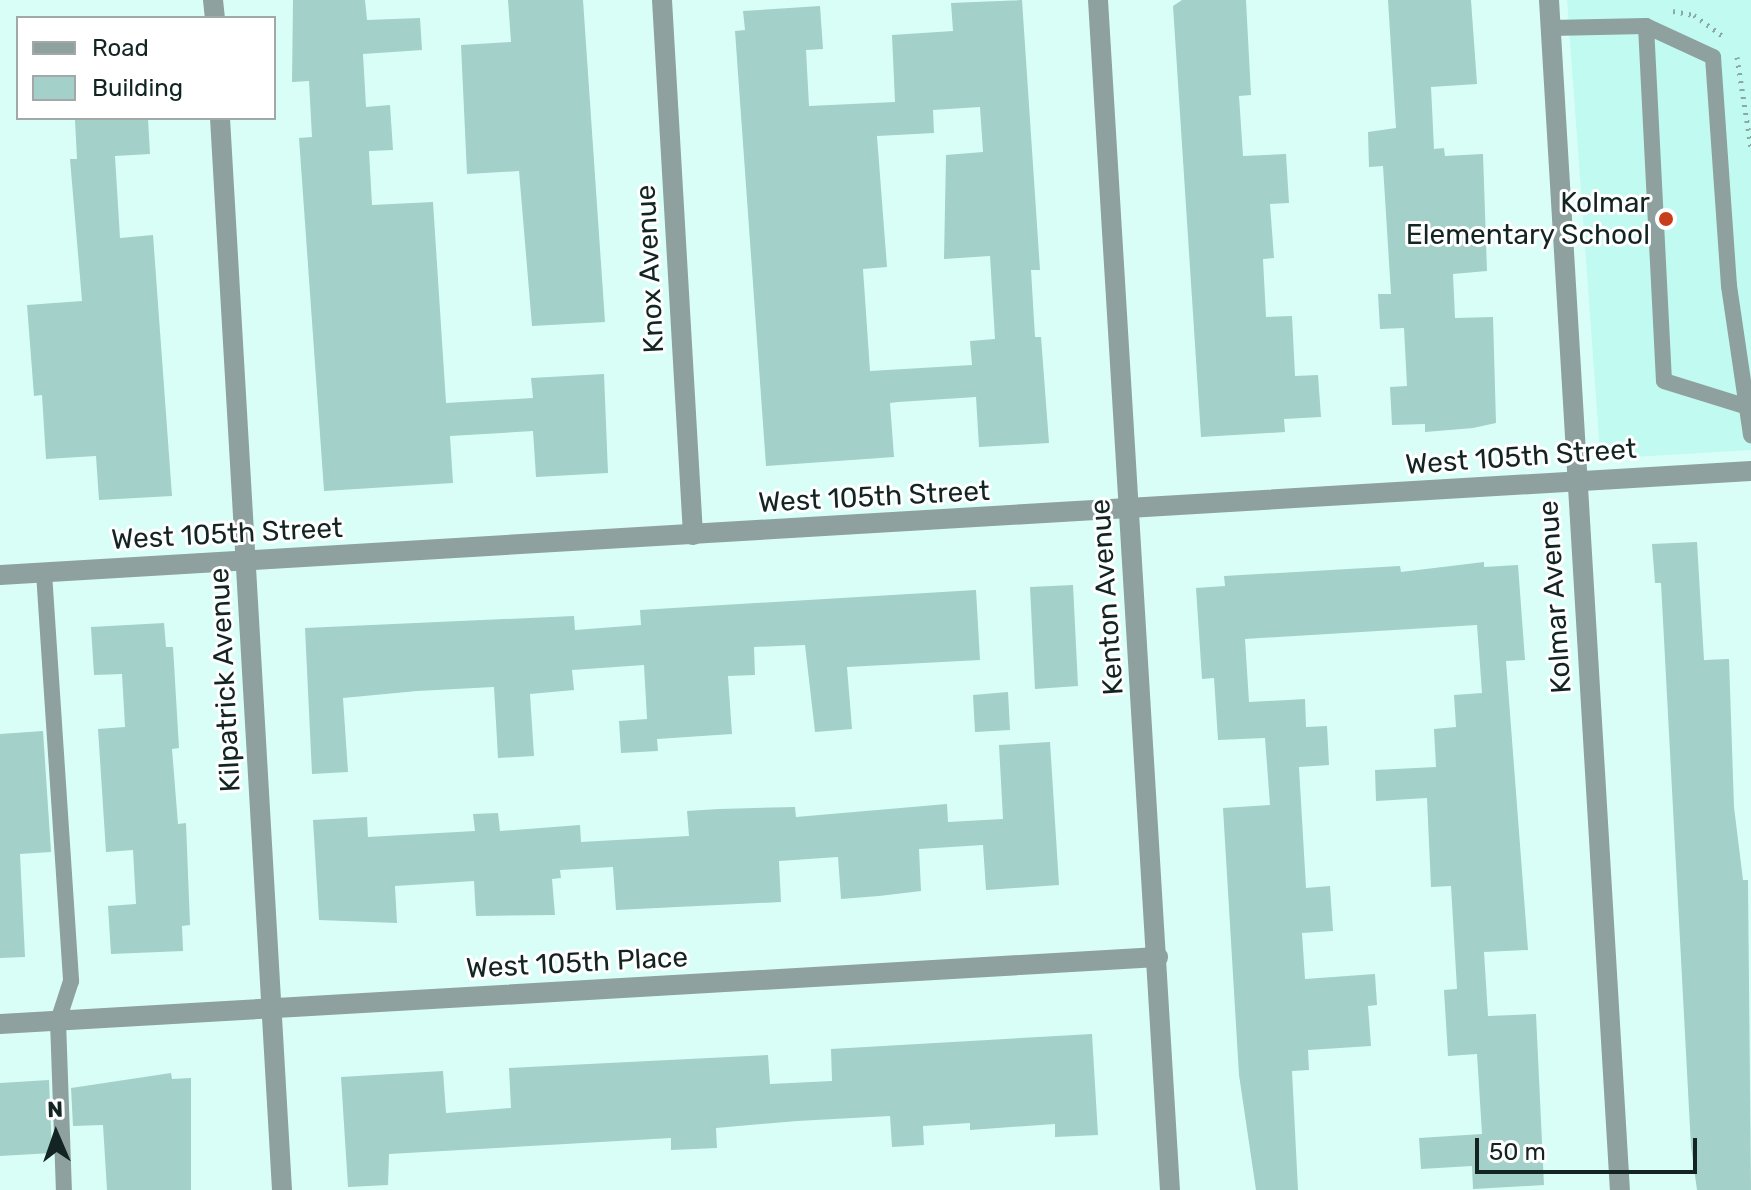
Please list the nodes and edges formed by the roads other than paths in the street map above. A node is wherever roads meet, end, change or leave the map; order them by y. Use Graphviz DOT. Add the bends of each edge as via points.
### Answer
graph roads {
  1 [pos="662,0"];
  2 [pos="1098,0"];
  3 [pos="1549,0"];
  4 [pos="1646,26"];
  5 [pos="1551,28"];
  6 [pos="220,120"];
  7 [pos="1748,407"];
  8 [pos="1751,435"];
  9 [pos="1751,471"];
  10 [pos="1576,481"];
  11 [pos="1130,510"];
  12 [pos="693,535"];
  13 [pos="246,561"];
  14 [pos="44,573"];
  15 [pos="0,575"];
  16 [pos="1158,957"];
  17 [pos="272,1009"];
  18 [pos="58,1021"];
  19 [pos="0,1024"];
  20 [pos="64,1190"];
  21 [pos="282,1190"];
  22 [pos="1170,1190"];
  23 [pos="1620,1190"];
  1 -- 12 [label="street, Knox Avenue"];
  2 -- 11 [label="street, Kenton Avenue"];
  3 -- 5 [label="street, Kolmar Avenue"];
  4 -- 5 [label="lane"];
  4 -- 7 [label="lane" via="1713,57 1729,286"];
  4 -- 7 [label="lane" via="1664,381"];
  5 -- 10 [label="street, Kolmar Avenue"];
  6 -- 13 [label="street, Kilpatrick Avenue"];
  7 -- 8 [label="lane"];
  9 -- 10 [label="street, West 105th Street"];
  10 -- 11 [label="street, West 105th Street"];
  10 -- 23 [label="street, Kolmar Avenue"];
  11 -- 12 [label="street, West 105th Street"];
  11 -- 16 [label="street, Kenton Avenue"];
  12 -- 13 [label="street, West 105th Street"];
  13 -- 14 [label="street, West 105th Street"];
  13 -- 17 [label="street, Kilpatrick Avenue"];
  14 -- 15 [label="street, West 105th Street"];
  14 -- 18 [label="lane" via="71,981"];
  16 -- 17 [label="street, West 105th Place"];
  16 -- 22 [label="street, Kenton Avenue"];
  17 -- 18 [label="street, West 105th Place"];
  17 -- 21 [label="street, Kilpatrick Avenue"];
  18 -- 19 [label="street, West 105th Place"];
  18 -- 20 [label="lane"];
}
